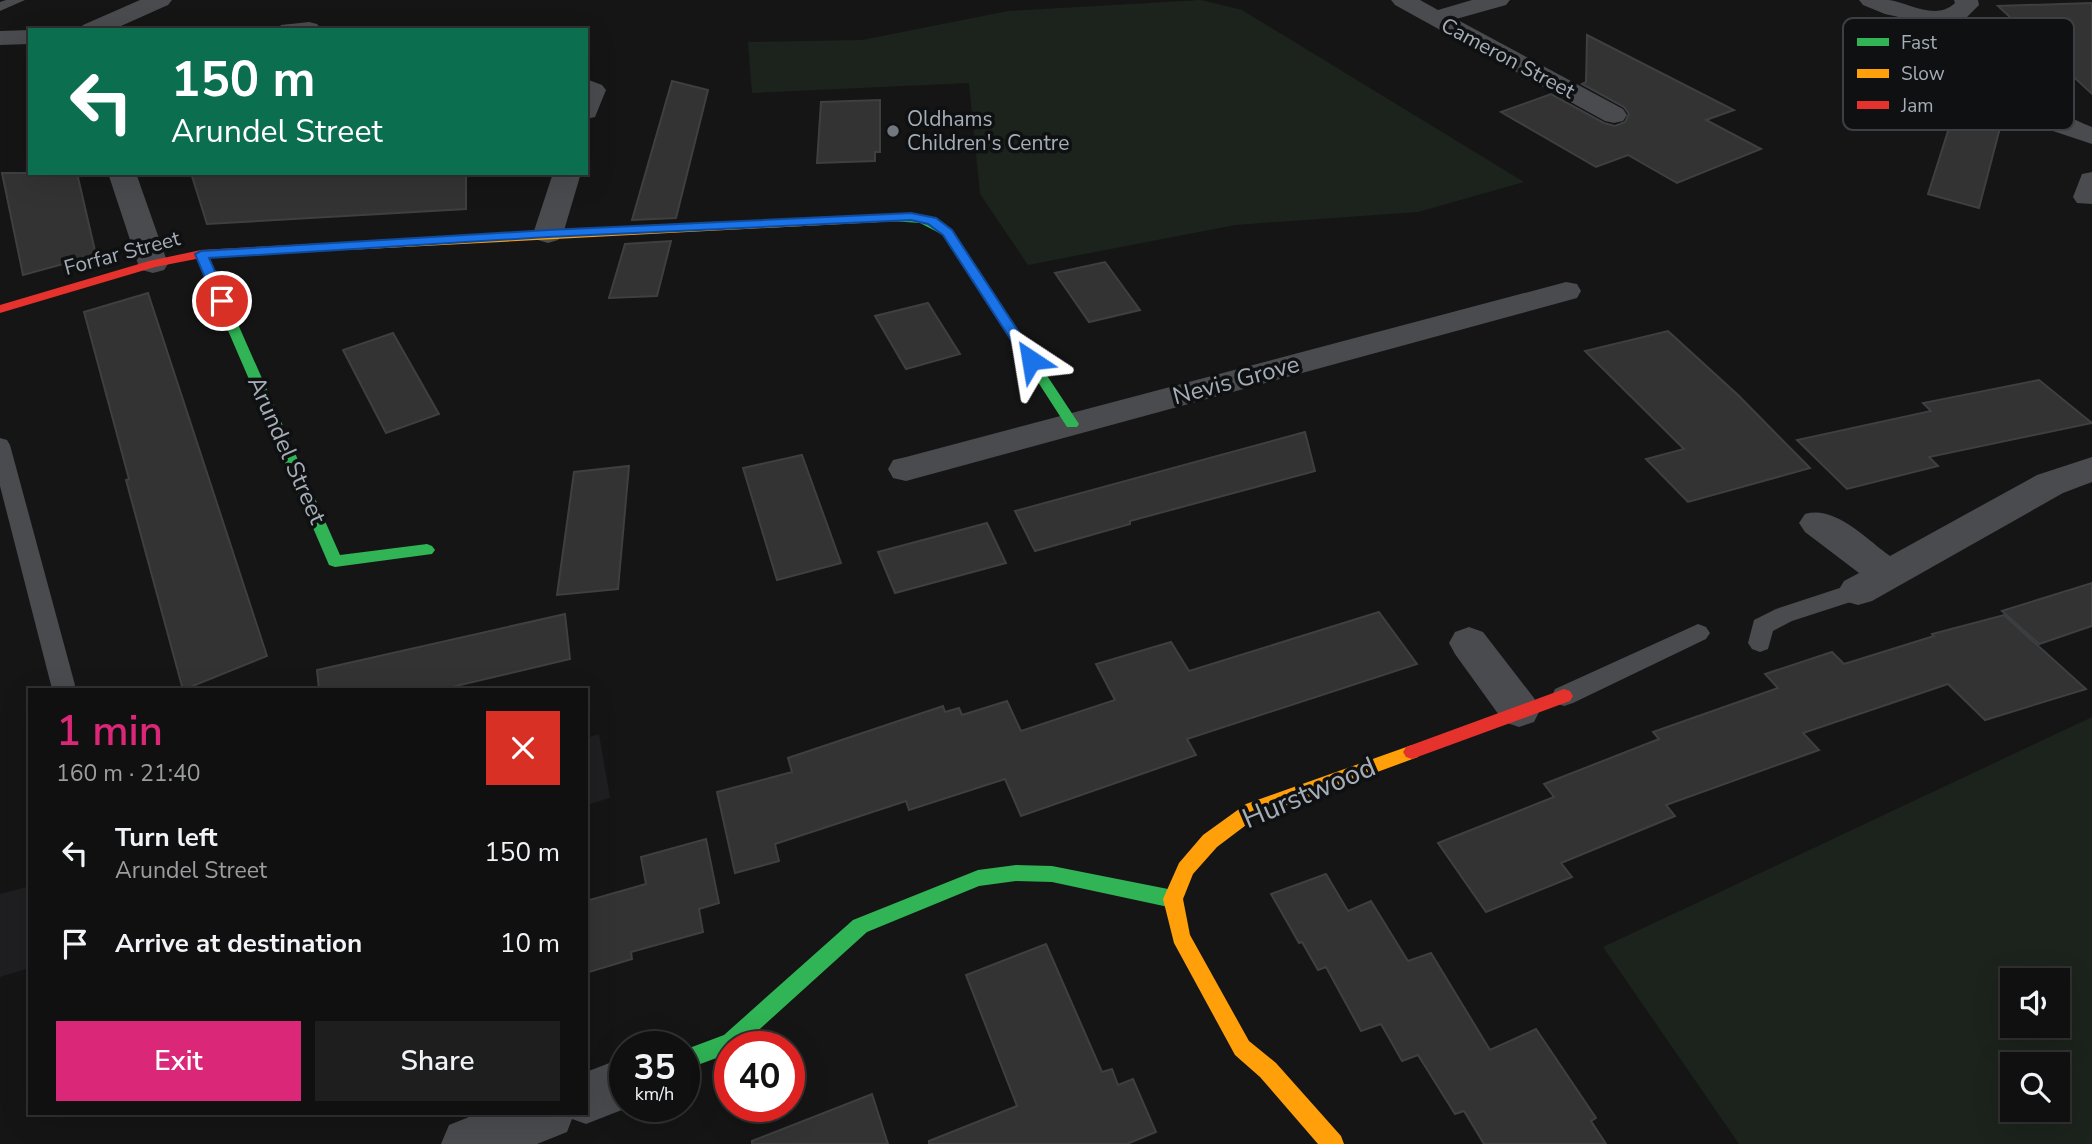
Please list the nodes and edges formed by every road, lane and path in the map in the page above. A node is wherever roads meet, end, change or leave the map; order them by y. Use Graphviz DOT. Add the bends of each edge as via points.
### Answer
graph roads {
  1 [pos="18,0"];
  2 [pos="160,0"];
  3 [pos="1403,0"];
  4 [pos="1498,0"];
  5 [pos="1871,0"];
  6 [pos="1966,0"];
  7 [pos="0,7"];
  8 [pos="1941,17"];
  9 [pos="1434,18"];
  10 [pos="96,28"];
  11 [pos="28,37"];
  12 [pos="0,38"];
  13 [pos="588,88"];
  14 [pos="588,105"];
  15 [pos="1614,114"];
  16 [pos="2074,129"];
  17 [pos="2092,136"];
  18 [pos="123,175"];
  19 [pos="566,175"];
  20 [pos="548,234"];
  21 [pos="201,254"];
  22 [pos="153,264"];
  23 [pos="1566,291"];
  24 [pos="0,309"];
  25 [pos="1072,424"];
  26 [pos="0,444"];
  27 [pos="906,469"];
  28 [pos="2092,469"];
  29 [pos="1818,523"];
  30 [pos="427,550"];
  31 [pos="1873,582"];
  32 [pos="1698,633"];
  33 [pos="1469,643"];
  34 [pos="1760,643"];
  35 [pos="62,685"];
  36 [pos="1563,696"];
  37 [pos="1520,710"];
  38 [pos="1173,900"];
  39 [pos="700,1054"];
  40 [pos="609,1089"];
  41 [pos="588,1097"];
  42 [pos="543,1115"];
  43 [pos="468,1144"];
  44 [pos="1333,1144"];
  1 -- 7 [label="lane"];
  2 -- 10 [label="street"];
  3 -- 9 [label="street, Cameron Street"];
  4 -- 9 [label="street"];
  5 -- 8 [label="street" via="1906,13"];
  6 -- 8 [label="street" via="1963,11"];
  9 -- 15 [label="street, Cameron Street"];
  11 -- 12 [label="street"];
  13 -- 14 [label="street" via="593,90"];
  16 -- 17 [label="street"];
  18 -- 22 [label="street"];
  19 -- 20 [label="street"];
  20 -- 21 [label="street, Forfar Street"];
  20 -- 25 [label="street, Forfar Street" via="911,217 932,221 947,233"];
  21 -- 22 [label="street, Forfar Street"];
  21 -- 30 [label="street, Arundel Street" via="335,561"];
  22 -- 24 [label="street, Forfar Street"];
  23 -- 25 [label="street, Nevis Grove"];
  25 -- 27 [label="street, Nevis Grove"];
  26 -- 35 [label="lane"];
  28 -- 31 [label="street" via="2050,484"];
  29 -- 31 [label="street"];
  31 -- 34 [label="lane" via="1762,626"];
  32 -- 36 [label="lane"];
  33 -- 37 [label="street"];
  36 -- 37 [label="street, Hurstwood"];
  37 -- 38 [label="street, Hurstwood" via="1252,810 1210,841 1186,869"];
  38 -- 39 [label="street" via="1052,874 978,878 860,926 731,1042"];
  38 -- 44 [label="street" via="1181,937 1242,1048 1268,1070"];
  40 -- 41 [label="street"];
  42 -- 43 [label="street"];
}
